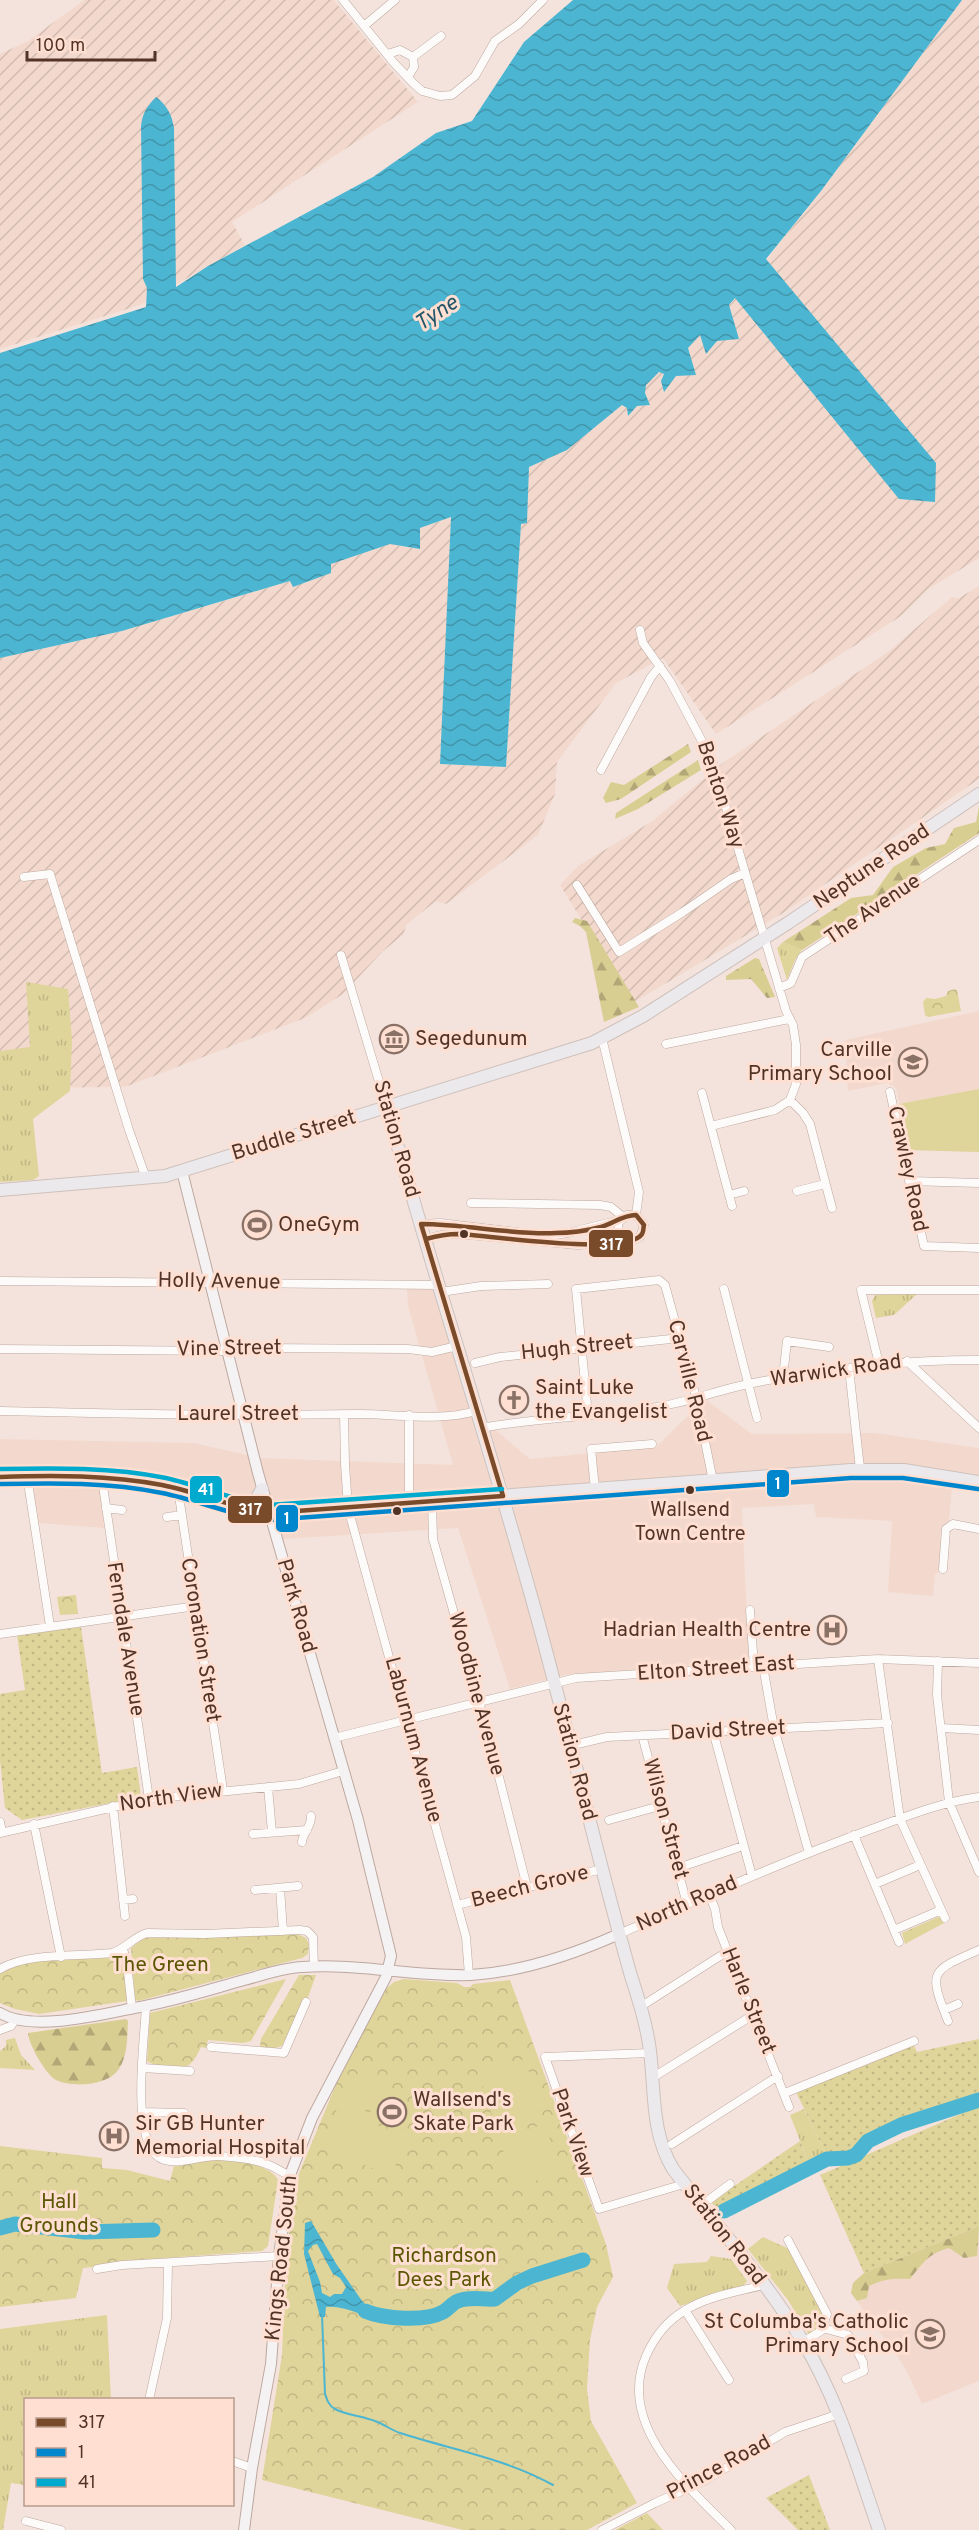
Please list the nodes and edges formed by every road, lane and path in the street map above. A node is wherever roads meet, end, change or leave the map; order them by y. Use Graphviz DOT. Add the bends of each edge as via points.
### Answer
graph roads {
  1 [pos="343,0"];
  2 [pos="395,0"];
  3 [pos="543,0"];
  4 [pos="364,26"];
  5 [pos="441,36"];
  6 [pos="388,54"];
  7 [pos="413,57"];
  8 [pos="408,77"];
  9 [pos="640,630"];
  10 [pos="660,666"];
  11 [pos="601,770"];
  12 [pos="979,794"];
  13 [pos="979,840"];
  14 [pos="745,873"];
  15 [pos="24,877"];
  16 [pos="577,885"];
  17 [pos="765,938"];
  18 [pos="341,955"];
  19 [pos="779,988"];
  20 [pos="789,1019"];
  21 [pos="602,1038"];
  22 [pos="666,1044"];
  23 [pos="890,1092"];
  24 [pos="702,1093"];
  25 [pos="790,1100"];
  26 [pos="387,1108"];
  27 [pos="711,1126"];
  28 [pos="182,1171"];
  29 [pos="146,1178"];
  30 [pos="909,1181"];
  31 [pos="979,1183"];
  32 [pos="825,1184"];
  33 [pos="0,1190"];
  34 [pos="744,1191"];
  35 [pos="797,1191"];
  36 [pos="729,1195"];
  37 [pos="471,1203"];
  38 [pos="732,1206"];
  39 [pos="832,1208"];
  40 [pos="636,1215"];
  41 [pos="622,1218"];
  42 [pos="421,1224"];
  43 [pos="426,1239"];
  44 [pos="627,1241"];
  45 [pos="979,1248"];
  46 [pos="0,1281"];
  47 [pos="210,1282"];
  48 [pos="548,1284"];
  49 [pos="440,1288"];
  50 [pos="724,1289"];
  51 [pos="979,1290"];
  52 [pos="680,1338"];
  53 [pos="457,1346"];
  54 [pos="830,1347"];
  55 [pos="0,1348"];
  56 [pos="581,1348"];
  57 [pos="227,1351"];
  58 [pos="979,1360"];
  59 [pos="907,1361"];
  60 [pos="475,1363"];
  61 [pos="879,1364"];
  62 [pos="849,1368"];
  63 [pos="783,1377"];
  64 [pos="750,1384"];
  65 [pos="696,1397"];
  66 [pos="0,1411"];
  67 [pos="476,1411"];
  68 [pos="344,1414"];
  69 [pos="243,1415"];
  70 [pos="409,1415"];
  71 [pos="588,1415"];
  72 [pos="757,1418"];
  73 [pos="481,1428"];
  74 [pos="979,1428"];
  75 [pos="652,1444"];
  76 [pos="860,1470"];
  77 [pos="27,1476"];
  78 [pos="0,1477"];
  79 [pos="102,1479"];
  80 [pos="712,1481"];
  81 [pos="979,1482"];
  82 [pos="594,1488"];
  83 [pos="178,1489"];
  84 [pos="262,1489"];
  85 [pos="503,1496"];
  86 [pos="432,1501"];
  87 [pos="409,1503"];
  88 [pos="106,1508"];
  89 [pos="237,1508"];
  90 [pos="348,1508"];
  91 [pos="122,1510"];
  92 [pos="269,1513"];
  93 [pos="182,1515"];
  94 [pos="167,1517"];
  95 [pos="979,1529"];
  96 [pos="943,1569"];
  97 [pos="196,1606"];
  98 [pos="750,1610"];
  99 [pos="122,1616"];
  100 [pos="50,1626"];
  101 [pos="0,1634"];
  102 [pos="878,1659"];
  103 [pos="938,1661"];
  104 [pos="979,1663"];
  105 [pos="763,1666"];
  106 [pos="754,1667"];
  107 [pos="554,1682"];
  108 [pos="478,1701"];
  109 [pos="408,1718"];
  110 [pos="888,1724"];
  111 [pos="774,1728"];
  112 [pos="940,1728"];
  113 [pos="979,1730"];
  114 [pos="713,1731"];
  115 [pos="642,1735"];
  116 [pos="334,1738"];
  117 [pos="569,1746"];
  118 [pos="344,1771"];
  119 [pos="268,1787"];
  120 [pos="223,1790"];
  121 [pos="979,1797"];
  122 [pos="149,1799"];
  123 [pos="948,1802"];
  124 [pos="113,1806"];
  125 [pos="660,1806"];
  126 [pos="311,1816"];
  127 [pos="900,1819"];
  128 [pos="610,1821"];
  129 [pos="0,1822"];
  130 [pos="34,1824"];
  131 [pos="307,1830"];
  132 [pos="1,1832"];
  133 [pos="272,1833"];
  134 [pos="253,1834"];
  135 [pos="854,1835"];
  136 [pos="302,1842"];
  137 [pos="743,1846"];
  138 [pos="809,1853"];
  139 [pos="920,1865"];
  140 [pos="678,1868"];
  141 [pos="602,1869"];
  142 [pos="979,1872"];
  143 [pos="752,1876"];
  144 [pos="875,1884"];
  145 [pos="298,1886"];
  146 [pos="527,1887"];
  147 [pos="280,1888"];
  148 [pos="255,1890"];
  149 [pos="709,1894"];
  150 [pos="132,1899"];
  151 [pos="123,1900"];
  152 [pos="687,1904"];
  153 [pos="457,1905"];
  154 [pos="125,1916"];
  155 [pos="894,1930"];
  156 [pos="283,1931"];
  157 [pos="619,1934"];
  158 [pos="899,1942"];
  159 [pos="123,1948"];
  160 [pos="979,1950"];
  161 [pos="728,1951"];
  162 [pos="61,1957"];
  163 [pos="314,1967"];
  164 [pos="0,1969"];
  165 [pos="388,1971"];
  166 [pos="469,1975"];
  167 [pos="306,2002"];
  168 [pos="958,2004"];
  169 [pos="146,2006"];
  170 [pos="640,2007"];
  171 [pos="132,2009"];
  172 [pos="944,2010"];
  173 [pos="0,2013"];
  174 [pos="753,2015"];
  175 [pos="15,2020"];
  176 [pos="948,2021"];
  177 [pos="0,2030"];
  178 [pos="914,2041"];
  179 [pos="211,2047"];
  180 [pos="650,2053"];
  181 [pos="142,2068"];
  182 [pos="190,2071"];
  183 [pos="778,2076"];
  184 [pos="652,2078"];
  185 [pos="784,2093"];
  186 [pos="789,2107"];
  187 [pos="142,2112"];
  188 [pos="184,2113"];
  189 [pos="672,2144"];
  190 [pos="290,2175"];
  191 [pos="684,2184"];
  192 [pos="730,2184"];
  193 [pos="710,2199"];
  194 [pos="788,2240"];
  195 [pos="279,2256"];
  196 [pos="168,2263"];
  197 [pos="97,2269"];
  198 [pos="763,2285"];
  199 [pos="685,2310"];
  200 [pos="823,2328"];
  201 [pos="804,2342"];
  202 [pos="846,2379"];
  203 [pos="729,2380"];
  204 [pos="149,2398"];
  205 [pos="839,2414"];
  206 [pos="234,2462"];
  207 [pos="252,2468"];
  208 [pos="688,2488"];
  209 [pos="26,2521"];
  210 [pos="42,2528"];
  211 [pos="61,2530"];
  212 [pos="244,2530"];
  213 [pos="602,2530"];
  214 [pos="731,2530"];
  215 [pos="879,2530"];
  1 -- 4 [label="street"];
  2 -- 4 [label="street"];
  3 -- 8 [label="street" via="495,41 475,76 452,94 429,94"];
  4 -- 6 [label="street"];
  5 -- 7 [label="street"];
  6 -- 7 [label="street" via="400,50"];
  6 -- 8 [label="street"];
  7 -- 8 [label="street" via="414,67"];
  9 -- 10 [label="street, Benton Way" via="643,643"];
  10 -- 11 [label="street"];
  10 -- 14 [label="street, Benton Way" via="712,760"];
  12 -- 17 [label="main road, Neptune Road"];
  13 -- 19 [label="street, The Avenue" via="802,957 791,983"];
  14 -- 16 [label="street" via="619,952"];
  14 -- 17 [label="street, Benton Way"];
  15 -- 29 [label="street" via="50,874"];
  17 -- 19 [label="street, Benton Way"];
  17 -- 21 [label="main road, Buddle Street"];
  18 -- 26 [label="street, Station Road"];
  19 -- 20 [label="street, Benton Way"];
  20 -- 22 [label="street"];
  20 -- 25 [label="street, Benton Way" via="794,1031 796,1076"];
  21 -- 26 [label="main road, Buddle Street"];
  21 -- 40 [label="street" via="639,1192"];
  23 -- 30 [label="street, Crawley Road"];
  24 -- 27 [label="street"];
  25 -- 27 [label="street" via="769,1112"];
  25 -- 32 [label="street" via="807,1118"];
  26 -- 28 [label="main road, Buddle Street"];
  26 -- 42 [label="main road, Station Road"];
  27 -- 36 [label="street"];
  28 -- 29 [label="main road, Buddle Street"];
  28 -- 47 [label="street, Park Road"];
  29 -- 33 [label="main road, Buddle Street"];
  30 -- 31 [label="street"];
  30 -- 45 [label="street, Crawley Road" via="924,1246"];
  32 -- 35 [label="street"];
  32 -- 39 [label="street"];
  34 -- 36 [label="street"];
  36 -- 38 [label="street"];
  37 -- 41 [label="street" via="600,1205 611,1207"];
  40 -- 41 [label="street"];
  40 -- 44 [label="street" via="644,1229 640,1237"];
  41 -- 42 [label="street" via="549,1236"];
  41 -- 44 [label="street" via="618,1233"];
  42 -- 43 [label="main road, Station Road"];
  43 -- 44 [label="street" via="458,1234 578,1245"];
  43 -- 49 [label="main road, Station Road"];
  46 -- 47 [label="street, Holly Avenue"];
  47 -- 49 [label="street, Holly Avenue"];
  47 -- 57 [label="street, Park Road"];
  48 -- 49 [label="street, Holly Avenue"];
  49 -- 53 [label="main road, Station Road"];
  50 -- 64 [label="street"];
  51 -- 61 [label="street" via="861,1290"];
  52 -- 56 [label="street, Hugh Street"];
  52 -- 56 [label="street, Carville Road" via="663,1282 653,1279 576,1289"];
  52 -- 65 [label="street, Carville Road"];
  53 -- 57 [label="street, Vine Street" via="432,1352 408,1348"];
  53 -- 67 [label="main road, Station Road"];
  54 -- 63 [label="street" via="787,1341"];
  55 -- 57 [label="street, Vine Street"];
  56 -- 60 [label="street, Hugh Street"];
  56 -- 71 [label="street"];
  57 -- 69 [label="street, Park Road"];
  58 -- 59 [label="street, Warwick Road"];
  59 -- 61 [label="street, Warwick Road"];
  59 -- 74 [label="street"];
  61 -- 62 [label="street, Warwick Road"];
  62 -- 63 [label="street, Warwick Road"];
  62 -- 76 [label="street"];
  63 -- 64 [label="street, Warwick Road"];
  64 -- 65 [label="street, Warwick Road"];
  64 -- 72 [label="street"];
  65 -- 71 [label="street, Warwick Road" via="655,1407"];
  65 -- 80 [label="street, Carville Road"];
  66 -- 69 [label="street, Laurel Street"];
  67 -- 70 [label="street, Laurel Street" via="447,1418"];
  67 -- 73 [label="main road, Station Road"];
  68 -- 69 [label="street, Laurel Street"];
  68 -- 70 [label="street, Laurel Street"];
  68 -- 90 [label="street, Laburnum Avenue"];
  69 -- 84 [label="street, Park Road"];
  70 -- 87 [label="street"];
  71 -- 73 [label="street, Warwick Road"];
  73 -- 85 [label="main road, Station Road"];
  75 -- 82 [label="street" via="591,1449"];
  76 -- 80 [label="main road"];
  76 -- 81 [label="main road" via="904,1470"];
  77 -- 78 [label="main road"];
  77 -- 79 [label="main road"];
  77 -- 100 [label="street"];
  79 -- 83 [label="main road"];
  79 -- 88 [label="street, Ferndale Avenue"];
  80 -- 82 [label="main road"];
  82 -- 85 [label="main road"];
  83 -- 89 [label="main road"];
  83 -- 93 [label="street, Coronation Street"];
  84 -- 89 [label="main road" via="255,1502"];
  84 -- 92 [label="street, Park Road"];
  85 -- 86 [label="main road"];
  85 -- 107 [label="main road, Station Road"];
  86 -- 87 [label="main road"];
  86 -- 108 [label="street, Woodbine Avenue" via="433,1539"];
  87 -- 90 [label="main road"];
  88 -- 91 [label="street"];
  88 -- 99 [label="street, Ferndale Avenue"];
  89 -- 92 [label="main road"];
  90 -- 92 [label="main road"];
  90 -- 109 [label="street, Laburnum Avenue"];
  92 -- 116 [label="street, Park Road"];
  93 -- 94 [label="street"];
  93 -- 97 [label="street, Coronation Street"];
  95 -- 96 [label="street" via="953,1524 946,1529"];
  97 -- 99 [label="street"];
  97 -- 120 [label="street, Coronation Street"];
  98 -- 106 [label="street"];
  99 -- 100 [label="street"];
  99 -- 122 [label="street, Ferndale Avenue"];
  100 -- 101 [label="street"];
  102 -- 103 [label="street, Elton Street East"];
  102 -- 105 [label="street, Elton Street East"];
  102 -- 110 [label="street"];
  103 -- 104 [label="street, Elton Street East"];
  103 -- 112 [label="street"];
  105 -- 106 [label="street, Elton Street East"];
  105 -- 111 [label="street"];
  106 -- 107 [label="street, Elton Street East"];
  107 -- 108 [label="street, Elton Street East"];
  107 -- 117 [label="main road, Station Road"];
  108 -- 109 [label="street, Elton Street East"];
  108 -- 146 [label="street, Woodbine Avenue"];
  109 -- 116 [label="street, Elton Street East"];
  109 -- 153 [label="street, Laburnum Avenue"];
  110 -- 111 [label="street, David Street"];
  110 -- 127 [label="street"];
  111 -- 114 [label="street, David Street"];
  111 -- 138 [label="street"];
  112 -- 113 [label="street"];
  112 -- 123 [label="street"];
  114 -- 115 [label="street, David Street"];
  114 -- 137 [label="street"];
  115 -- 117 [label="street, David Street" via="599,1738"];
  115 -- 125 [label="street, Wilson Street"];
  116 -- 118 [label="street, Park Road"];
  117 -- 141 [label="main road, Station Road"];
  118 -- 119 [label="street, North View" via="299,1784"];
  118 -- 165 [label="street, Park Road" via="388,1934"];
  119 -- 120 [label="street, North View"];
  119 -- 133 [label="street"];
  120 -- 122 [label="street, North View"];
  121 -- 123 [label="street, North Road"];
  122 -- 124 [label="street, North View"];
  123 -- 127 [label="street, North Road"];
  123 -- 142 [label="street"];
  124 -- 130 [label="street, North View"];
  124 -- 151 [label="street"];
  125 -- 128 [label="street"];
  125 -- 140 [label="street, Wilson Street"];
  126 -- 131 [label="street"];
  127 -- 135 [label="street, North Road"];
  127 -- 139 [label="street"];
  129 -- 132 [label="street"];
  130 -- 132 [label="street, North View"];
  130 -- 162 [label="street"];
  131 -- 133 [label="street"];
  131 -- 136 [label="street"];
  133 -- 134 [label="street"];
  135 -- 138 [label="street, North Road"];
  135 -- 144 [label="street"];
  137 -- 140 [label="street"];
  137 -- 143 [label="street"];
  138 -- 143 [label="street, North Road"];
  139 -- 144 [label="street"];
  139 -- 155 [label="street" via="943,1914"];
  140 -- 152 [label="street, Wilson Street"];
  141 -- 146 [label="street, Beech Grove"];
  141 -- 157 [label="main road, Station Road"];
  143 -- 149 [label="street, North Road"];
  144 -- 155 [label="street"];
  145 -- 147 [label="street"];
  146 -- 153 [label="street, Beech Grove"];
  147 -- 148 [label="street"];
  147 -- 156 [label="street"];
  149 -- 152 [label="street, North Road"];
  149 -- 161 [label="street, Harle Street"];
  150 -- 151 [label="street"];
  151 -- 154 [label="street"];
  152 -- 157 [label="street, North Road"];
  153 -- 166 [label="street, Laburnum Avenue" via="466,1937"];
  155 -- 158 [label="street"];
  156 -- 159 [label="street" via="147,1933"];
  156 -- 163 [label="street" via="304,1930 312,1935"];
  157 -- 166 [label="street, North Road" via="530,1967"];
  157 -- 170 [label="main road, Station Road"];
  159 -- 162 [label="street" via="112,1953"];
  159 -- 171 [label="street"];
  160 -- 172 [label="street" via="940,1970 935,1988"];
  161 -- 170 [label="street"];
  161 -- 174 [label="street, Harle Street"];
  162 -- 164 [label="street" via="25,1960"];
  163 -- 165 [label="street, North Road"];
  163 -- 169 [label="street" via="282,1970"];
  165 -- 166 [label="street, North Road"];
  165 -- 190 [label="street, Kings Road South" via="312,2118"];
  167 -- 179 [label="street" via="284,2053"];
  168 -- 172 [label="street"];
  169 -- 171 [label="street"];
  169 -- 181 [label="street"];
  170 -- 180 [label="main road, Station Road"];
  171 -- 175 [label="street" via="39,2022"];
  172 -- 176 [label="street"];
  173 -- 175 [label="street"];
  174 -- 183 [label="street, Harle Street"];
  174 -- 184 [label="street"];
  175 -- 177 [label="street"];
  178 -- 185 [label="street"];
  180 -- 184 [label="main road, Station Road"];
  180 -- 191 [label="street, Park View" via="545,2056 599,2209"];
  181 -- 182 [label="street"];
  181 -- 187 [label="street"];
  183 -- 185 [label="street, Harle Street"];
  183 -- 189 [label="street"];
  184 -- 191 [label="main road, Station Road" via="662,2148"];
  185 -- 186 [label="street, Harle Street"];
  187 -- 188 [label="street"];
  187 -- 190 [label="street" via="148,2145 160,2158 176,2162 220,2156 265,2164"];
  190 -- 195 [label="street, Kings Road South"];
  191 -- 198 [label="main road, Station Road"];
  192 -- 193 [label="street"];
  194 -- 200 [label="street" via="826,2310"];
  195 -- 196 [label="street"];
  195 -- 207 [label="street, Kings Road South" via="270,2364"];
  196 -- 197 [label="street"];
  196 -- 204 [label="street" via="167,2318"];
  198 -- 199 [label="street"];
  198 -- 201 [label="main road, Station Road"];
  199 -- 203 [label="street"];
  199 -- 208 [label="street" via="654,2341 642,2367 639,2387 646,2426"];
  200 -- 201 [label="street"];
  200 -- 202 [label="street" via="849,2336 868,2373"];
  201 -- 205 [label="main road, Station Road"];
  205 -- 208 [label="street, Prince Road" via="785,2432"];
  205 -- 215 [label="main road, Station Road"];
  206 -- 207 [label="street"];
  207 -- 212 [label="street, Kings Road South"];
  208 -- 213 [label="street, Prince Road"];
  208 -- 214 [label="street"];
  209 -- 210 [label="street"];
  210 -- 211 [label="street"];
}
